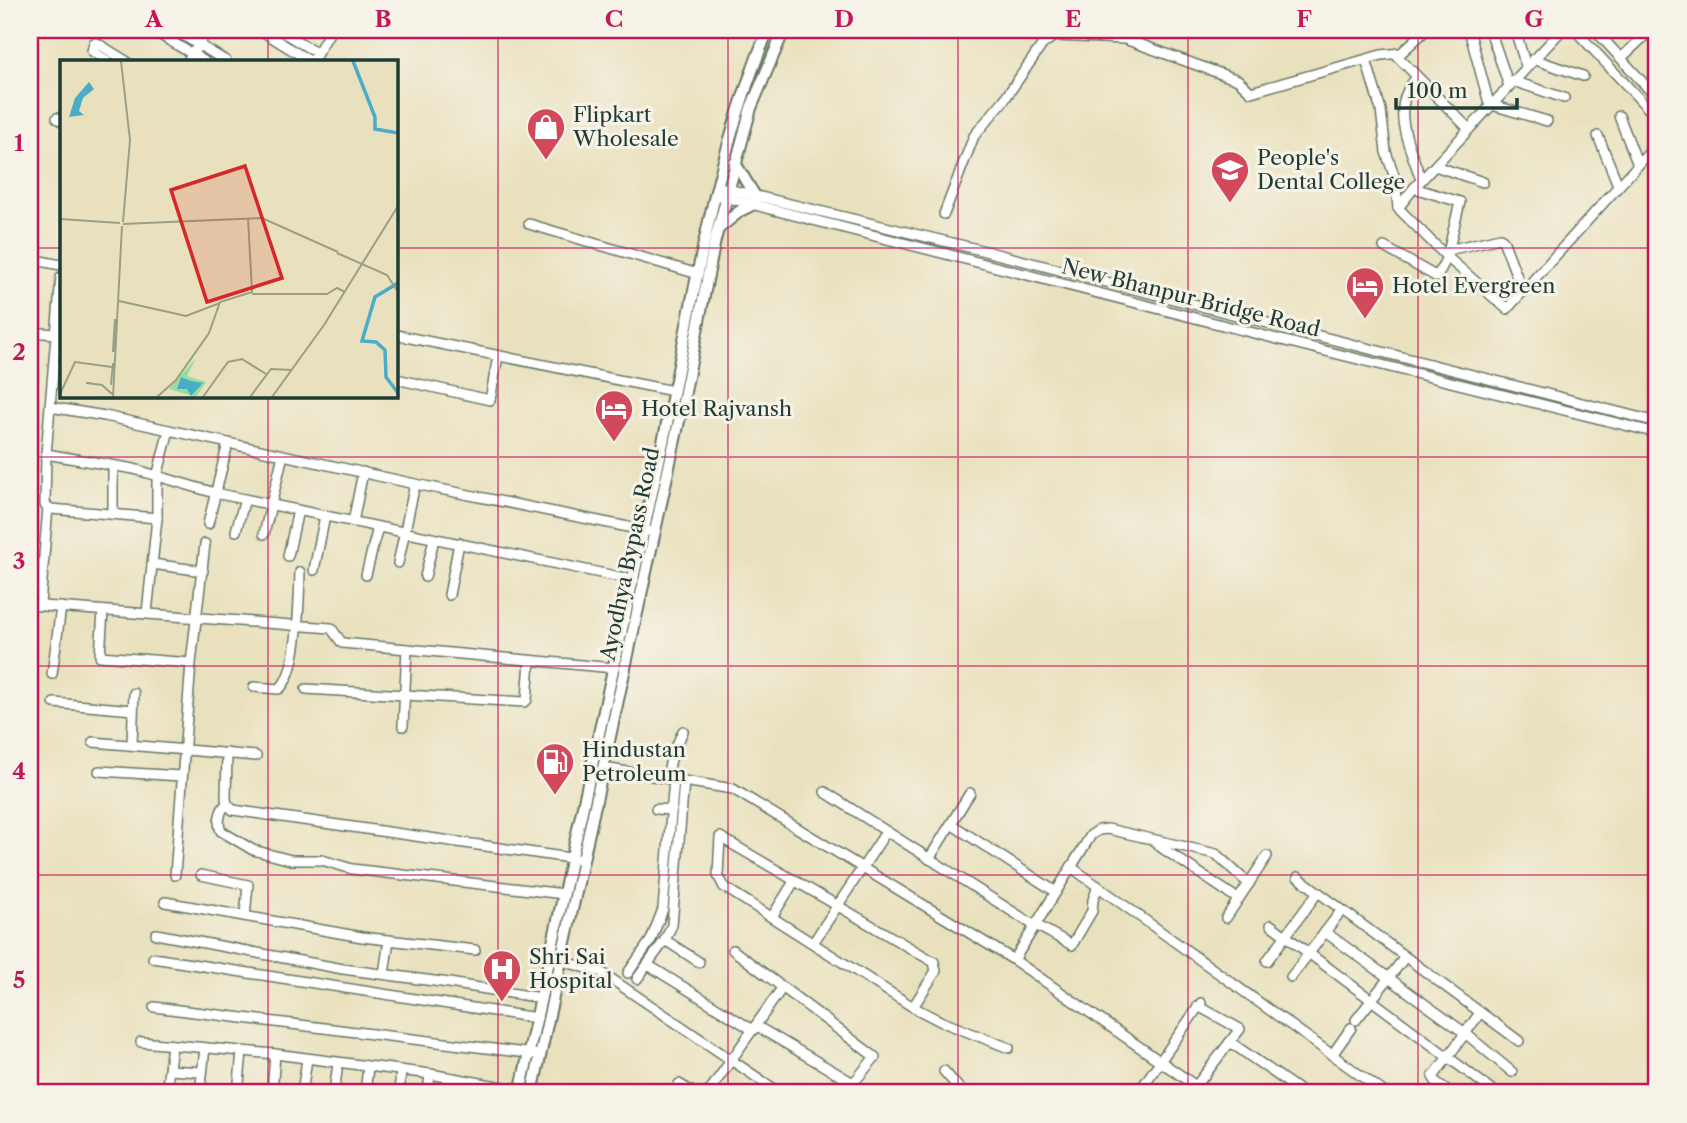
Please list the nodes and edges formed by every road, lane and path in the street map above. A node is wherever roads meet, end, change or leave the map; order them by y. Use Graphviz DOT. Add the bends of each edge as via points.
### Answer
graph roads {
  1 [pos="152,30"];
  2 [pos="174,30"];
  3 [pos="208,30"];
  4 [pos="260,30"];
  5 [pos="279,30"];
  6 [pos="331,30"];
  7 [pos="768,30"];
  8 [pos="785,30"];
  9 [pos="1426,30"];
  10 [pos="1469,30"];
  11 [pos="1490,30"];
  12 [pos="1515,30"];
  13 [pos="1562,30"];
  14 [pos="1575,30"];
  15 [pos="1595,30"];
  16 [pos="1651,30"];
  17 [pos="198,45"];
  18 [pos="1396,55"];
  19 [pos="190,58"];
  20 [pos="1621,58"];
  21 [pos="313,59"];
  22 [pos="106,60"];
  23 [pos="124,60"];
  24 [pos="224,60"];
  25 [pos="1366,60"];
  26 [pos="1530,62"];
  27 [pos="1583,76"];
  28 [pos="1417,77"];
  29 [pos="1657,77"];
  30 [pos="1511,84"];
  31 [pos="1648,88"];
  32 [pos="748,98"];
  33 [pos="1564,98"];
  34 [pos="1657,98"];
  35 [pos="1491,106"];
  36 [pos="1619,116"];
  37 [pos="1657,118"];
  38 [pos="1547,121"];
  39 [pos="1469,129"];
  40 [pos="1598,136"];
  41 [pos="1657,144"];
  42 [pos="735,163"];
  43 [pos="1638,165"];
  44 [pos="1435,166"];
  45 [pos="1422,180"];
  46 [pos="1483,182"];
  47 [pos="1618,185"];
  48 [pos="1414,188"];
  49 [pos="722,192"];
  50 [pos="754,200"];
  51 [pos="1398,208"];
  52 [pos="944,214"];
  53 [pos="529,224"];
  54 [pos="719,229"];
  55 [pos="1384,247"];
  56 [pos="1448,253"];
  57 [pos="30,260"];
  58 [pos="60,265"];
  59 [pos="698,274"];
  60 [pos="60,288"];
  61 [pos="1522,290"];
  62 [pos="30,332"];
  63 [pos="56,334"];
  64 [pos="397,335"];
  65 [pos="499,356"];
  66 [pos="397,379"];
  67 [pos="673,391"];
  68 [pos="50,407"];
  69 [pos="1657,422"];
  70 [pos="169,430"];
  71 [pos="1657,433"];
  72 [pos="228,443"];
  73 [pos="46,454"];
  74 [pos="283,455"];
  75 [pos="113,467"];
  76 [pos="363,472"];
  77 [pos="158,477"];
  78 [pos="415,484"];
  79 [pos="215,493"];
  80 [pos="244,499"];
  81 [pos="270,504"];
  82 [pos="48,507"];
  83 [pos="298,510"];
  84 [pos="113,512"];
  85 [pos="325,516"];
  86 [pos="157,518"];
  87 [pos="353,522"];
  88 [pos="208,524"];
  89 [pos="378,527"];
  90 [pos="236,531"];
  91 [pos="649,531"];
  92 [pos="404,532"];
  93 [pos="264,534"];
  94 [pos="434,539"];
  95 [pos="459,543"];
  96 [pos="205,544"];
  97 [pos="288,556"];
  98 [pos="398,563"];
  99 [pos="152,564"];
  100 [pos="314,570"];
  101 [pos="203,571"];
  102 [pos="300,572"];
  103 [pos="366,575"];
  104 [pos="425,577"];
  105 [pos="634,580"];
  106 [pos="449,595"];
  107 [pos="35,605"];
  108 [pos="61,607"];
  109 [pos="103,611"];
  110 [pos="147,613"];
  111 [pos="198,618"];
  112 [pos="298,627"];
  113 [pos="407,649"];
  114 [pos="530,660"];
  115 [pos="191,663"];
  116 [pos="614,668"];
  117 [pos="52,674"];
  118 [pos="254,687"];
  119 [pos="306,689"];
  120 [pos="134,693"];
  121 [pos="404,695"];
  122 [pos="54,703"];
  123 [pos="133,710"];
  124 [pos="403,726"];
  125 [pos="683,731"];
  126 [pos="93,742"];
  127 [pos="132,744"];
  128 [pos="183,748"];
  129 [pos="227,753"];
  130 [pos="256,756"];
  131 [pos="603,768"];
  132 [pos="99,771"];
  133 [pos="181,776"];
  134 [pos="675,780"];
  135 [pos="825,792"];
  136 [pos="970,793"];
  137 [pos="227,804"];
  138 [pos="656,808"];
  139 [pos="671,810"];
  140 [pos="951,824"];
  141 [pos="887,832"];
  142 [pos="1152,839"];
  143 [pos="1268,856"];
  144 [pos="578,859"];
  145 [pos="929,859"];
  146 [pos="862,867"];
  147 [pos="1071,867"];
  148 [pos="201,874"];
  149 [pos="175,875"];
  150 [pos="1298,877"];
  151 [pos="795,880"];
  152 [pos="1249,884"];
  153 [pos="1098,886"];
  154 [pos="1056,892"];
  155 [pos="1318,892"];
  156 [pos="564,894"];
  157 [pos="1238,900"];
  158 [pos="165,902"];
  159 [pos="837,905"];
  160 [pos="673,908"];
  161 [pos="662,911"];
  162 [pos="1341,911"];
  163 [pos="245,916"];
  164 [pos="772,917"];
  165 [pos="1226,918"];
  166 [pos="1271,925"];
  167 [pos="1035,926"];
  168 [pos="1325,932"];
  169 [pos="156,934"];
  170 [pos="1286,937"];
  171 [pos="389,940"];
  172 [pos="665,940"];
  173 [pos="813,943"];
  174 [pos="475,950"];
  175 [pos="733,950"];
  176 [pos="559,954"];
  177 [pos="1309,954"];
  178 [pos="1405,957"];
  179 [pos="153,958"];
  180 [pos="1014,960"];
  181 [pos="1267,961"];
  182 [pos="699,962"];
  183 [pos="648,965"];
  184 [pos="628,973"];
  185 [pos="384,974"];
  186 [pos="1291,977"];
  187 [pos="637,979"];
  188 [pos="1389,979"];
  189 [pos="782,988"];
  190 [pos="1371,1001"];
  191 [pos="154,1007"];
  192 [pos="913,1007"];
  193 [pos="542,1009"];
  194 [pos="1480,1013"];
  195 [pos="755,1028"];
  196 [pos="1465,1033"];
  197 [pos="1520,1041"];
  198 [pos="141,1042"];
  199 [pos="1230,1042"];
  200 [pos="172,1045"];
  201 [pos="205,1048"];
  202 [pos="1009,1048"];
  203 [pos="242,1052"];
  204 [pos="275,1054"];
  205 [pos="534,1054"];
  206 [pos="1332,1055"];
  207 [pos="1449,1057"];
  208 [pos="307,1059"];
  209 [pos="730,1060"];
  210 [pos="1160,1061"];
  211 [pos="338,1063"];
  212 [pos="368,1067"];
  213 [pos="169,1070"];
  214 [pos="401,1071"];
  215 [pos="944,1071"];
  216 [pos="202,1072"];
  217 [pos="1513,1072"];
  218 [pos="430,1074"];
  219 [pos="454,1079"];
  220 [pos="853,1083"];
  221 [pos="679,1084"];
  222 [pos="1196,1087"];
  223 [pos="526,1092"];
  224 [pos="166,1093"];
  225 [pos="200,1093"];
  226 [pos="238,1093"];
  227 [pos="272,1093"];
  228 [pos="302,1093"];
  229 [pos="334,1093"];
  230 [pos="365,1093"];
  231 [pos="399,1093"];
  232 [pos="428,1093"];
  233 [pos="452,1093"];
  234 [pos="694,1093"];
  235 [pos="708,1093"];
  236 [pos="780,1093"];
  237 [pos="845,1093"];
  238 [pos="963,1093"];
  239 [pos="1138,1093"];
  240 [pos="1206,1093"];
  241 [pos="1303,1093"];
  242 [pos="1385,1093"];
  243 [pos="1451,1093"];
  244 [pos="1496,1093"];
  1 -- 19 [label="street"];
  2 -- 17 [label="street"];
  3 -- 17 [label="street"];
  4 -- 21 [label="street"];
  5 -- 21 [label="street"];
  6 -- 21 [label="street"];
  7 -- 32 [label="main road, Ayodhya Bypass Road"];
  8 -- 32 [label="main road, Ayodhya Bypass Road"];
  9 -- 18 [label="street"];
  10 -- 35 [label="street"];
  11 -- 30 [label="street"];
  12 -- 26 [label="street"];
  13 -- 26 [label="street"];
  14 -- 37 [label="street"];
  15 -- 20 [label="street"];
  16 -- 20 [label="street"];
  17 -- 19 [label="street"];
  17 -- 24 [label="street"];
  18 -- 25 [label="street"];
  18 -- 28 [label="street"];
  20 -- 31 [label="street"];
  22 -- 23 [label="street" via="92,51 94,43"];
  25 -- 51 [label="street" via="1381,110"];
  25 -- 52 [label="street" via="1251,92 1237,80 1133,41 1054,36 1042,45 974,136"];
  26 -- 27 [label="street"];
  26 -- 30 [label="street"];
  28 -- 39 [label="street"];
  28 -- 45 [label="street" via="1405,93 1402,110"];
  29 -- 31 [label="street"];
  30 -- 33 [label="street"];
  30 -- 35 [label="street"];
  31 -- 34 [label="street"];
  32 -- 42 [label="main road, Ayodhya Bypass Road"];
  32 -- 49 [label="main road, Ayodhya Bypass Road"];
  35 -- 38 [label="street"];
  35 -- 39 [label="street"];
  36 -- 43 [label="street"];
  39 -- 44 [label="street"];
  40 -- 47 [label="street"];
  41 -- 43 [label="street"];
  42 -- 49 [label="main road, Ayodhya Bypass Road"];
  42 -- 50 [label="main road"];
  43 -- 47 [label="street"];
  44 -- 45 [label="street"];
  44 -- 46 [label="street"];
  45 -- 48 [label="street"];
  47 -- 61 [label="street"];
  48 -- 51 [label="street"];
  48 -- 56 [label="street" via="1460,202"];
  49 -- 50 [label="street, New Bhanpur Bridge Road"];
  49 -- 54 [label="main road, Ayodhya Bypass Road"];
  49 -- 59 [label="main road, Ayodhya Bypass Road"];
  50 -- 54 [label="main road"];
  50 -- 69 [label="street, New Bhanpur Bridge Road" via="973,248"];
  50 -- 71 [label="street, New Bhanpur Bridge Road" via="1277,339"];
  51 -- 56 [label="street"];
  53 -- 59 [label="street"];
  54 -- 91 [label="main road, Ayodhya Bypass Road"];
  55 -- 56 [label="street" via="1437,277"];
  56 -- 61 [label="street" via="1507,309"];
  56 -- 61 [label="street" via="1500,238"];
  57 -- 58 [label="street"];
  59 -- 67 [label="main road, Ayodhya Bypass Road"];
  60 -- 63 [label="street"];
  62 -- 63 [label="street"];
  63 -- 68 [label="street"];
  64 -- 65 [label="street"];
  65 -- 66 [label="street" via="490,400"];
  65 -- 67 [label="street"];
  67 -- 91 [label="main road, Ayodhya Bypass Road"];
  68 -- 70 [label="street"];
  68 -- 73 [label="street"];
  70 -- 72 [label="street"];
  70 -- 77 [label="street"];
  72 -- 74 [label="street"];
  72 -- 79 [label="street"];
  73 -- 75 [label="street"];
  73 -- 82 [label="street"];
  74 -- 76 [label="street"];
  74 -- 81 [label="street"];
  75 -- 77 [label="street"];
  75 -- 84 [label="street"];
  76 -- 78 [label="street"];
  76 -- 87 [label="street"];
  77 -- 79 [label="street"];
  77 -- 86 [label="street"];
  78 -- 91 [label="street"];
  78 -- 92 [label="street"];
  79 -- 80 [label="street"];
  79 -- 88 [label="street"];
  80 -- 81 [label="street"];
  80 -- 90 [label="street"];
  81 -- 83 [label="street"];
  81 -- 93 [label="street"];
  82 -- 84 [label="street"];
  82 -- 107 [label="street"];
  83 -- 85 [label="street"];
  83 -- 97 [label="street"];
  84 -- 86 [label="street"];
  85 -- 87 [label="street"];
  85 -- 100 [label="street"];
  86 -- 99 [label="street"];
  87 -- 89 [label="street"];
  89 -- 92 [label="street"];
  89 -- 103 [label="street"];
  91 -- 105 [label="main road, Ayodhya Bypass Road"];
  91 -- 131 [label="main road, Ayodhya Bypass Road"];
  92 -- 94 [label="street"];
  92 -- 98 [label="street"];
  94 -- 95 [label="street"];
  94 -- 104 [label="street"];
  95 -- 105 [label="street"];
  95 -- 106 [label="street"];
  96 -- 101 [label="street"];
  99 -- 101 [label="street"];
  99 -- 110 [label="street"];
  101 -- 111 [label="street"];
  102 -- 112 [label="street"];
  105 -- 116 [label="main road, Ayodhya Bypass Road"];
  107 -- 108 [label="street"];
  108 -- 109 [label="street"];
  108 -- 117 [label="street"];
  109 -- 110 [label="street"];
  109 -- 115 [label="street" via="100,656"];
  110 -- 111 [label="street"];
  111 -- 112 [label="street"];
  111 -- 115 [label="street"];
  112 -- 113 [label="street" via="331,628 342,643"];
  112 -- 118 [label="street" via="283,687"];
  113 -- 114 [label="street"];
  113 -- 121 [label="street"];
  114 -- 116 [label="street"];
  114 -- 121 [label="street" via="526,702"];
  115 -- 128 [label="street"];
  116 -- 144 [label="main road, Ayodhya Bypass Road"];
  119 -- 121 [label="street"];
  120 -- 123 [label="street"];
  121 -- 124 [label="street"];
  122 -- 123 [label="street"];
  123 -- 127 [label="street"];
  125 -- 134 [label="street" via="671,759"];
  126 -- 127 [label="street"];
  127 -- 128 [label="street"];
  128 -- 129 [label="street"];
  128 -- 133 [label="street"];
  129 -- 130 [label="street"];
  129 -- 137 [label="street"];
  131 -- 134 [label="street"];
  131 -- 144 [label="main road, Ayodhya Bypass Road"];
  132 -- 133 [label="street"];
  133 -- 149 [label="street"];
  134 -- 139 [label="street"];
  134 -- 146 [label="street" via="733,789"];
  134 -- 160 [label="street"];
  135 -- 141 [label="street"];
  136 -- 140 [label="street"];
  137 -- 144 [label="street" via="233,810"];
  137 -- 156 [label="street" via="221,811 220,831 253,850 352,869"];
  138 -- 139 [label="street"];
  139 -- 161 [label="street"];
  140 -- 145 [label="street"];
  140 -- 154 [label="street"];
  141 -- 145 [label="street"];
  141 -- 146 [label="street"];
  142 -- 147 [label="street" via="1099,830"];
  142 -- 152 [label="street" via="1216,854"];
  142 -- 157 [label="street"];
  143 -- 152 [label="street"];
  144 -- 156 [label="main road, Ayodhya Bypass Road"];
  144 -- 176 [label="main road, Ayodhya Bypass Road"];
  145 -- 167 [label="street"];
  146 -- 159 [label="street"];
  146 -- 180 [label="street"];
  147 -- 153 [label="street"];
  147 -- 154 [label="street"];
  148 -- 163 [label="street" via="248,885"];
  150 -- 155 [label="street"];
  151 -- 159 [label="street"];
  151 -- 164 [label="street"];
  151 -- 164 [label="street" via="719,839 720,883"];
  152 -- 157 [label="street"];
  153 -- 167 [label="street" via="1092,911 1072,945"];
  153 -- 206 [label="street"];
  154 -- 167 [label="street"];
  155 -- 162 [label="street"];
  155 -- 170 [label="street"];
  156 -- 176 [label="main road, Ayodhya Bypass Road"];
  157 -- 165 [label="street"];
  158 -- 163 [label="street"];
  159 -- 173 [label="street"];
  159 -- 192 [label="street" via="934,962 936,971"];
  160 -- 161 [label="street"];
  160 -- 172 [label="street"];
  161 -- 184 [label="street" via="651,940"];
  162 -- 168 [label="street"];
  162 -- 178 [label="street"];
  163 -- 171 [label="street"];
  164 -- 173 [label="street"];
  166 -- 170 [label="street"];
  167 -- 180 [label="street"];
  168 -- 177 [label="street"];
  168 -- 188 [label="street"];
  169 -- 185 [label="street"];
  170 -- 177 [label="street"];
  170 -- 181 [label="street"];
  171 -- 174 [label="street"];
  171 -- 185 [label="street"];
  172 -- 182 [label="street"];
  172 -- 183 [label="street"];
  173 -- 192 [label="street"];
  175 -- 189 [label="street"];
  176 -- 193 [label="main road, Ayodhya Bypass Road"];
  176 -- 209 [label="street" via="629,990"];
  177 -- 186 [label="street"];
  177 -- 190 [label="street"];
  178 -- 188 [label="street"];
  178 -- 194 [label="street"];
  179 -- 193 [label="street"];
  180 -- 210 [label="street"];
  183 -- 187 [label="street"];
  183 -- 195 [label="street"];
  185 -- 193 [label="street"];
  188 -- 190 [label="street"];
  188 -- 196 [label="street"];
  189 -- 195 [label="street"];
  189 -- 220 [label="street" via="875,1057"];
  190 -- 206 [label="street"];
  190 -- 207 [label="street"];
  191 -- 205 [label="street"];
  192 -- 202 [label="street"];
  193 -- 205 [label="main road, Ayodhya Bypass Road"];
  194 -- 196 [label="street"];
  194 -- 197 [label="street"];
  195 -- 209 [label="street"];
  195 -- 220 [label="street"];
  196 -- 207 [label="street"];
  196 -- 217 [label="street"];
  198 -- 200 [label="street"];
  199 -- 210 [label="street" via="1240,1028 1200,1004"];
  199 -- 222 [label="street"];
  199 -- 241 [label="street"];
  200 -- 201 [label="street"];
  200 -- 213 [label="street"];
  201 -- 203 [label="street"];
  201 -- 216 [label="street"];
  203 -- 204 [label="street"];
  203 -- 226 [label="street"];
  204 -- 208 [label="street"];
  204 -- 227 [label="street"];
  205 -- 223 [label="main road, Ayodhya Bypass Road"];
  206 -- 242 [label="street"];
  207 -- 243 [label="street" via="1433,1077"];
  207 -- 244 [label="street"];
  208 -- 211 [label="street"];
  208 -- 228 [label="street"];
  209 -- 235 [label="street"];
  209 -- 236 [label="street"];
  210 -- 222 [label="street"];
  210 -- 239 [label="street"];
  211 -- 212 [label="street"];
  211 -- 229 [label="street"];
  212 -- 214 [label="street"];
  212 -- 230 [label="street"];
  213 -- 216 [label="street"];
  213 -- 224 [label="street"];
  214 -- 218 [label="street"];
  214 -- 231 [label="street"];
  215 -- 238 [label="street"];
  216 -- 225 [label="street"];
  218 -- 219 [label="street"];
  218 -- 232 [label="street"];
  219 -- 223 [label="street"];
  219 -- 233 [label="street"];
  220 -- 237 [label="street"];
  221 -- 234 [label="street"];
  222 -- 240 [label="street"];
}
